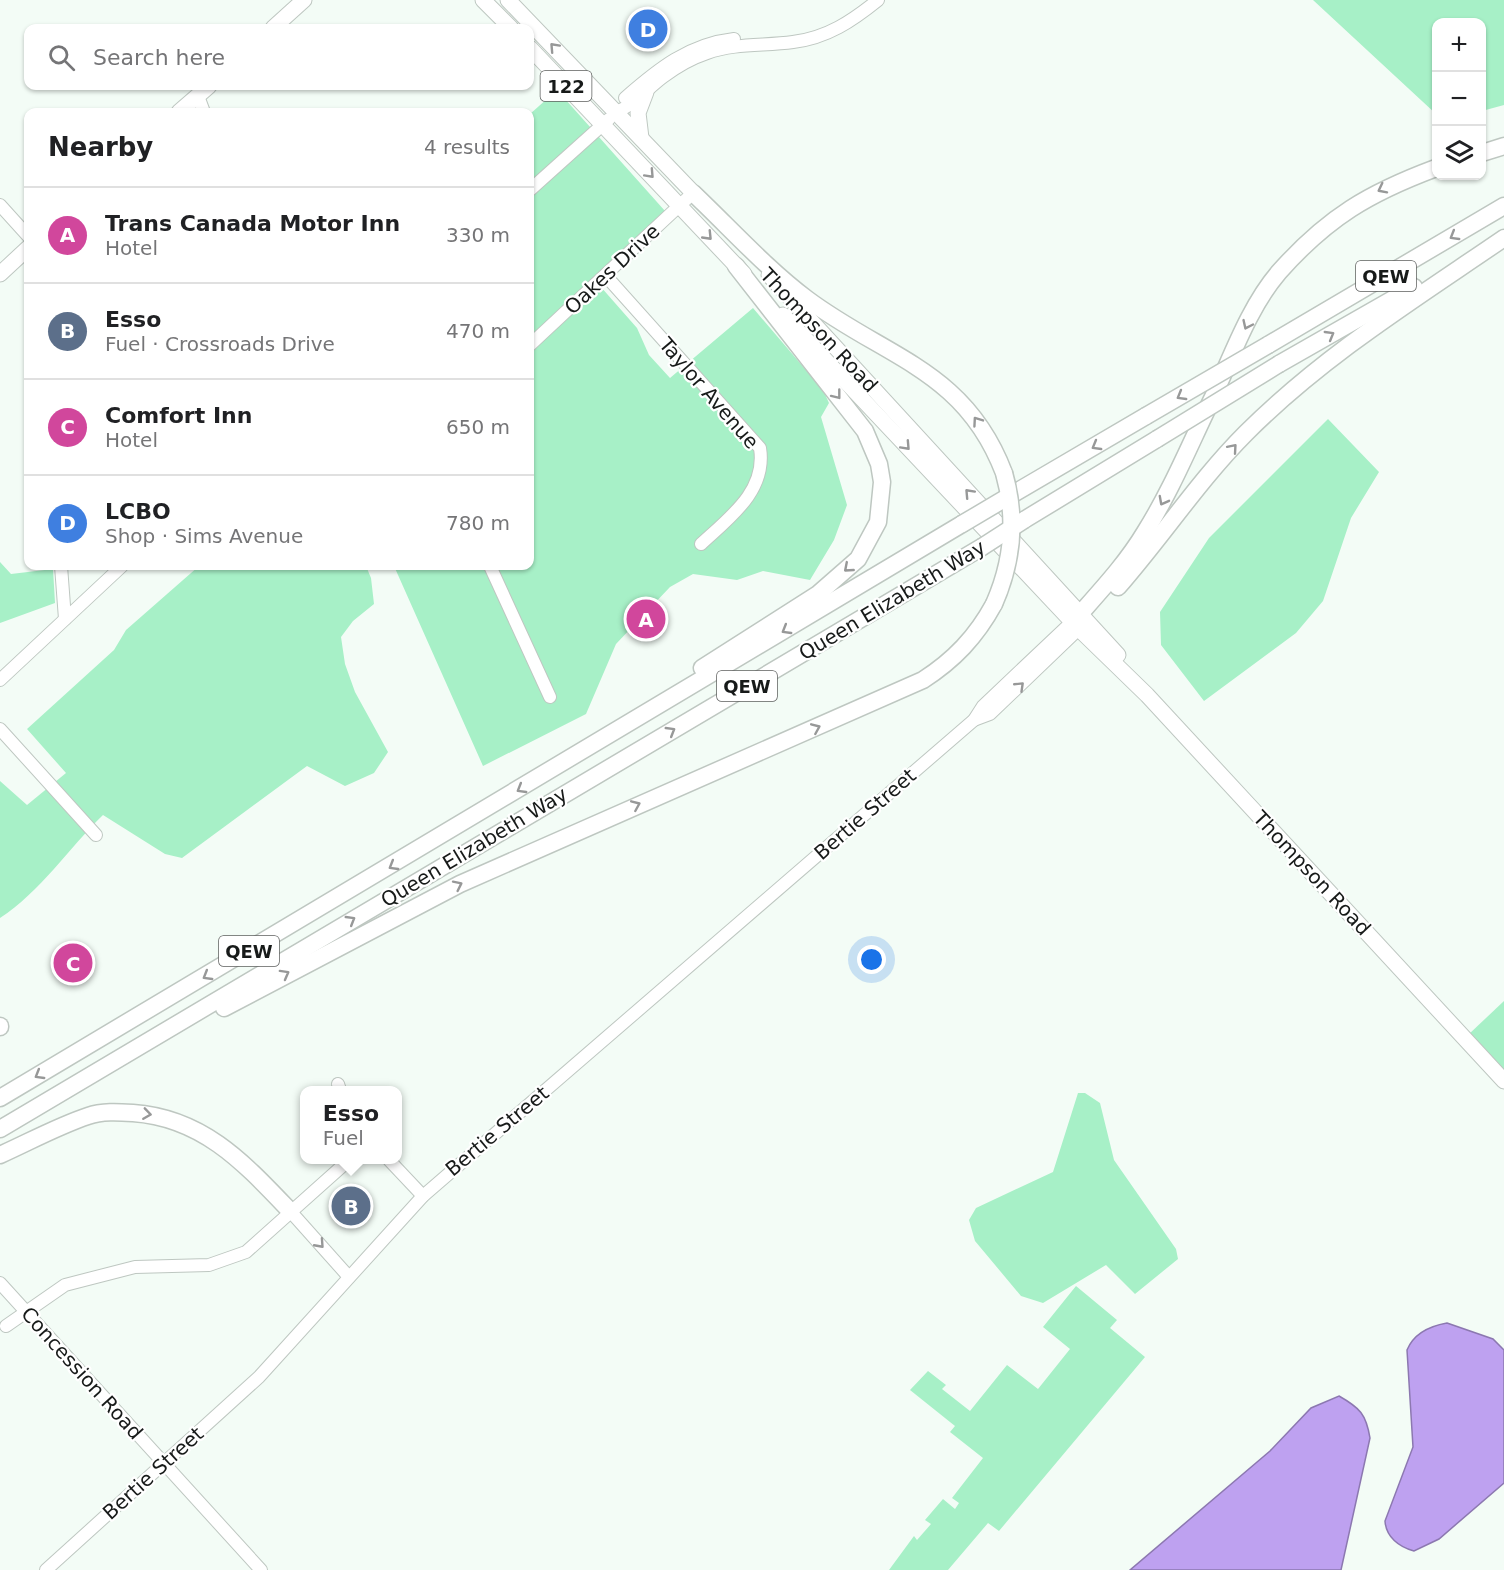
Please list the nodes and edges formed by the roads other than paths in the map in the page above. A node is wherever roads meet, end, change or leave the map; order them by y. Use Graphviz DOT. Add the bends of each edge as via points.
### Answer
graph roads {
  1 [pos="304,0"];
  2 [pos="483,0"];
  3 [pos="510,0"];
  4 [pos="878,0"];
  5 [pos="277,24"];
  6 [pos="507,24"];
  7 [pos="533,24"];
  8 [pos="534,25"];
  9 [pos="764,43"];
  10 [pos="534,52"];
  11 [pos="204,91"];
  12 [pos="645,92"];
  13 [pos="184,108"];
  14 [pos="204,108"];
  15 [pos="616,112"];
  16 [pos="603,124"];
  17 [pos="641,138"];
  18 [pos="1504,146"];
  19 [pos="1486,152"];
  20 [pos="1432,170"];
  21 [pos="534,186"];
  22 [pos="693,193"];
  23 [pos="0,205"];
  24 [pos="679,206"];
  25 [pos="1504,206"];
  26 [pos="24,232"];
  27 [pos="1504,236"];
  28 [pos="24,252"];
  29 [pos="736,266"];
  30 [pos="0,274"];
  31 [pos="606,276"];
  32 [pos="534,341"];
  33 [pos="701,544"];
  34 [pos="61,570"];
  35 [pos="118,570"];
  36 [pos="492,570"];
  37 [pos="65,619"];
  38 [pos="1079,622"];
  39 [pos="0,680"];
  40 [pos="550,697"];
  41 [pos="0,729"];
  42 [pos="545,775"];
  43 [pos="96,835"];
  44 [pos="102,1068"];
  45 [pos="1504,1081"];
  46 [pos="0,1098"];
  47 [pos="0,1129"];
  48 [pos="0,1155"];
  49 [pos="345,1164"];
  50 [pos="393,1164"];
  51 [pos="423,1196"];
  52 [pos="291,1212"];
  53 [pos="349,1277"];
  54 [pos="0,1283"];
  55 [pos="26,1311"];
  56 [pos="6,1326"];
  57 [pos="164,1462"];
  58 [pos="46,1570"];
  59 [pos="261,1570"];
  1 -- 5 [label="main road"];
  2 -- 6 [label="main road"];
  7 -- 3 [label="main road, Thompson Road / 122, one-way"];
  4 -- 9 [label="street" via="852,21 825,35"];
  15 -- 8 [label="main road, Thompson Road / 122, one-way"];
  9 -- 12 [label="street" via="706,53 664,76"];
  9 -- 15 [label="street" via="738,39 693,49 658,69"];
  10 -- 16 [label="main road, Thompson Road / 122"];
  11 -- 13 [label="main road"];
  11 -- 14 [label="street"];
  12 -- 15 [label="street"];
  12 -- 17 [label="main road" via="638,113"];
  15 -- 16 [label="street"];
  15 -- 17 [label="main road, Thompson Road / 122"];
  16 -- 21 [label="street"];
  16 -- 24 [label="main road, Thompson Road / 122, one-way"];
  17 -- 22 [label="main road, Thompson Road / 122"];
  18 -- 19 [label="highway"];
  20 -- 38 [label="highway, one-way" via="1361,200 1319,232 1278,274 1255,308 1164,500"];
  22 -- 24 [label="street, Oakes Drive"];
  38 -- 22 [label="main road, Thompson Road / 122, one-way"];
  44 -- 22 [label="highway, one-way, bridge" via="460,884 923,680 947,664 981,627 994,604 1009,558 1012,529 1004,473 980,425 951,391 923,370 808,300"];
  23 -- 26 [label="street"];
  24 -- 29 [label="main road, Thompson Road / 122, one-way"];
  24 -- 31 [label="street, Oakes Drive"];
  25 -- 42 [label="highway, Queen Elizabeth Way / QEW, one-way, bridge" via="962,524"];
  38 -- 27 [label="highway, one-way" via="1155,545 1245,434 1299,383 1362,334"];
  44 -- 27 [label="highway, Queen Elizabeth Way / QEW, one-way, bridge" via="982,547 1280,364"];
  28 -- 30 [label="main road"];
  29 -- 38 [label="main road, Thompson Road / 122, one-way"];
  29 -- 42 [label="highway, one-way" via="865,431 882,482 878,522 858,559 818,594 610,727"];
  31 -- 32 [label="street, Oakes Drive"];
  31 -- 33 [label="street, Taylor Avenue" via="760,448 753,490 747,500"];
  34 -- 37 [label="street"];
  35 -- 37 [label="street"];
  36 -- 40 [label="street"];
  37 -- 39 [label="street"];
  38 -- 45 [label="main road, Thompson Road / 122" via="1119,657 1120,666"];
  38 -- 51 [label="street, Bertie Street" via="983,706 974,720"];
  41 -- 43 [label="street"];
  42 -- 46 [label="highway, Queen Elizabeth Way / QEW, one-way"];
  44 -- 47 [label="highway, Queen Elizabeth Way / QEW"];
  48 -- 52 [label="highway, one-way" via="89,1115 114,1111 166,1117 196,1128 227,1150"];
  49 -- 52 [label="street"];
  50 -- 51 [label="street"];
  51 -- 53 [label="street, Bertie Street"];
  52 -- 53 [label="street, one-way"];
  52 -- 55 [label="street" via="262,1239 232,1259 210,1265 135,1267 96,1275 65,1285"];
  53 -- 57 [label="street, Bertie Street" via="259,1377"];
  54 -- 55 [label="street, Concession Road"];
  55 -- 56 [label="street"];
  55 -- 57 [label="street, Concession Road"];
  57 -- 58 [label="street, Bertie Street"];
  57 -- 59 [label="street, Concession Road"];
}
